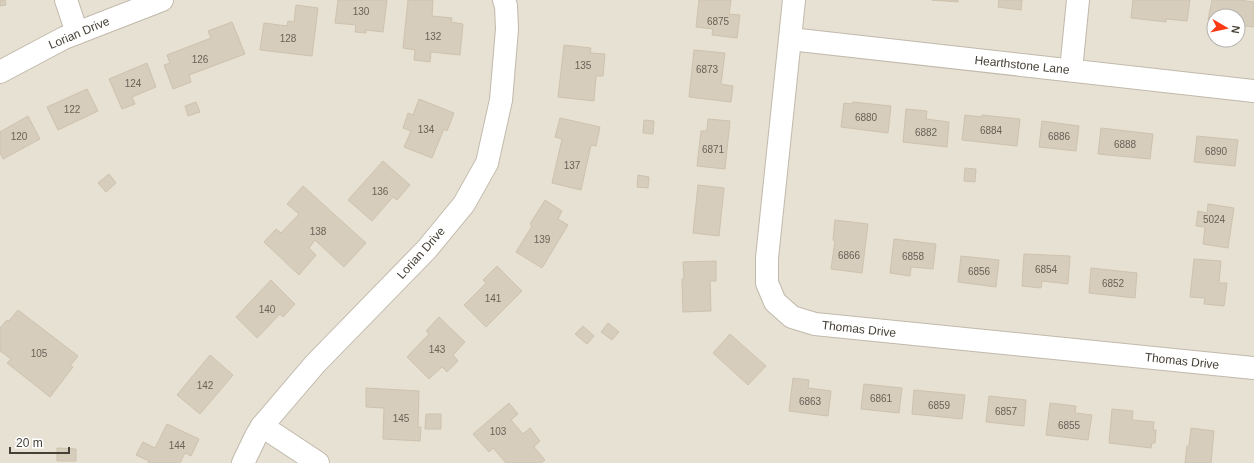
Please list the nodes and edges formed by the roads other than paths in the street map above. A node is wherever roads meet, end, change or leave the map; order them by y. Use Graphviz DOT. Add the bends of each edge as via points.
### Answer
graph roads {
  1 [pos="66,0"];
  2 [pos="162,0"];
  3 [pos="504,0"];
  4 [pos="794,0"];
  5 [pos="1078,0"];
  6 [pos="77,32"];
  7 [pos="790,39"];
  8 [pos="1071,70"];
  9 [pos="0,72"];
  10 [pos="1254,91"];
  11 [pos="1254,368"];
  12 [pos="262,426"];
  13 [pos="243,463"];
  14 [pos="318,463"];
  1 -- 6 [label="street"];
  2 -- 6 [label="street, Lorian Drive"];
  3 -- 12 [label="street, Lorian Drive" via="507,29 501,100 487,163 480,177 464,204 427,249 315,364"];
  4 -- 7 [label="street, Thomas Drive"];
  5 -- 8 [label="street"];
  6 -- 9 [label="street, Lorian Drive"];
  7 -- 8 [label="street, Hearthstone Lane"];
  7 -- 11 [label="street, Thomas Drive" via="767,258 767,283 775,302 792,317 815,324"];
  8 -- 10 [label="street, Hearthstone Lane"];
  12 -- 13 [label="street, Lorian Drive"];
  12 -- 14 [label="street"];
}
